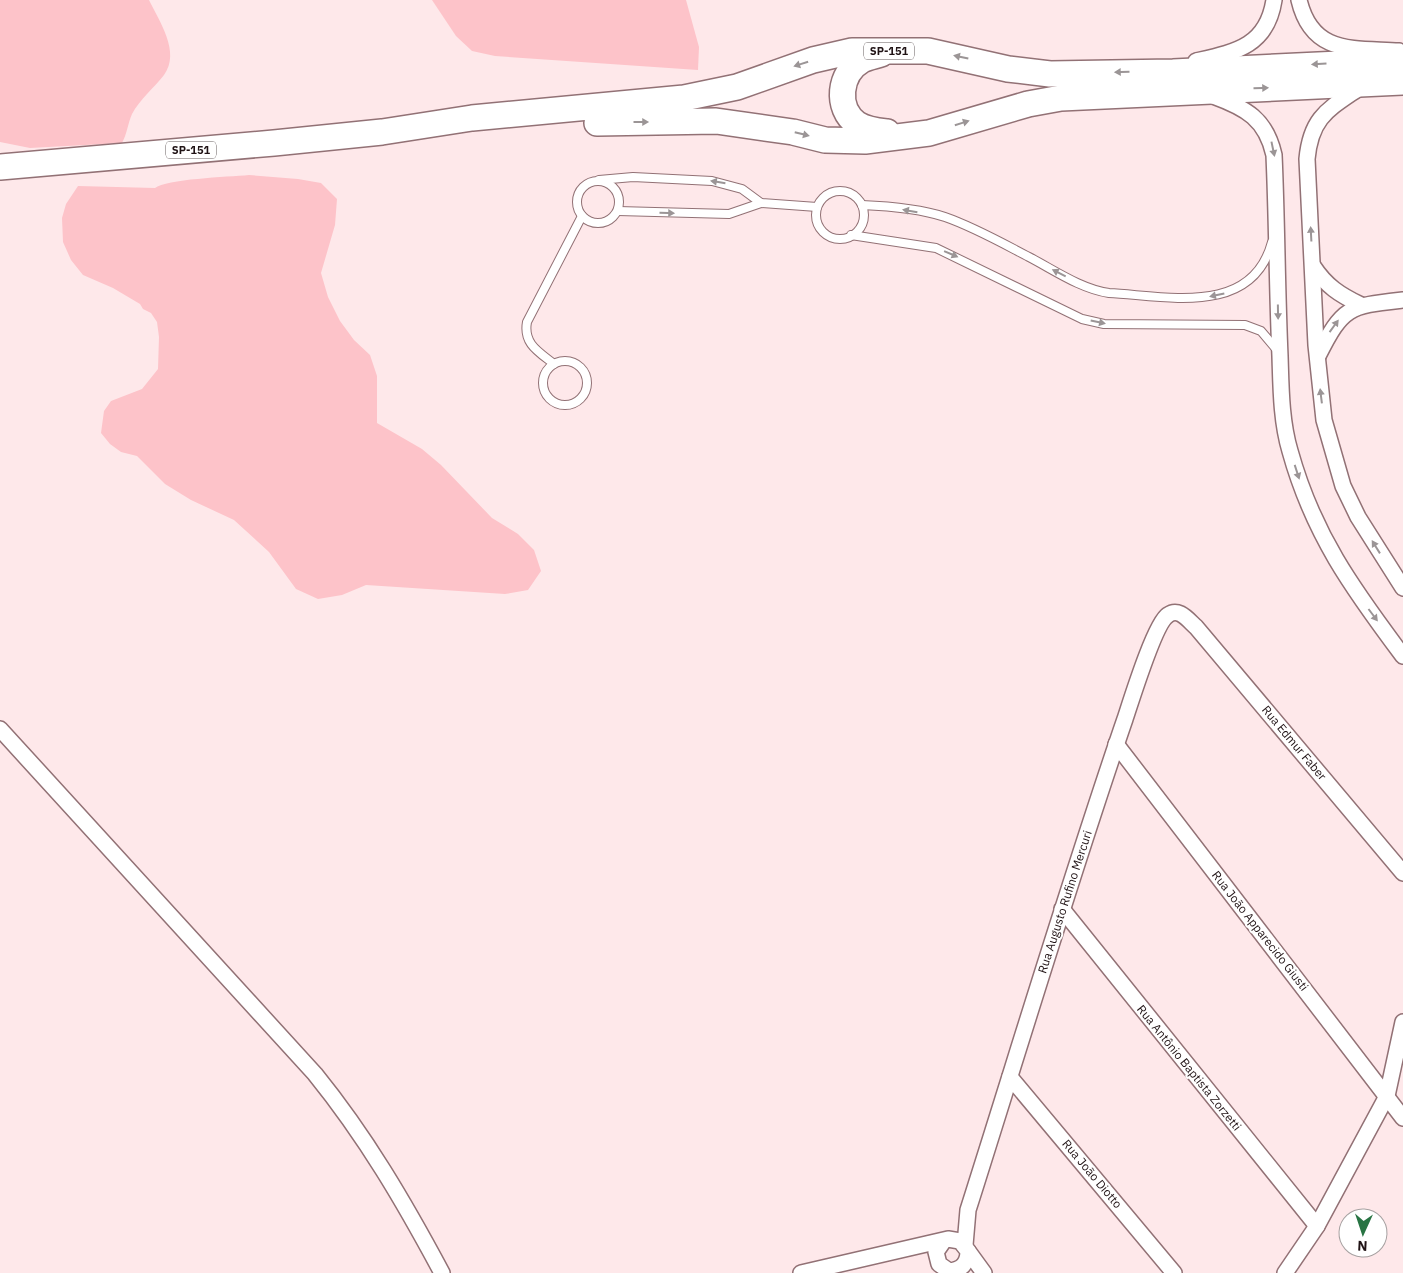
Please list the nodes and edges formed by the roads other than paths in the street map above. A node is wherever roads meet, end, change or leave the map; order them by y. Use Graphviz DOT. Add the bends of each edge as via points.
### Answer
graph roads {
  1 [pos="1274,0"];
  2 [pos="1299,0"];
  3 [pos="893,51"];
  4 [pos="1403,51"];
  5 [pos="1403,61"];
  6 [pos="1152,72"];
  7 [pos="1403,82"];
  8 [pos="1365,84"];
  9 [pos="1197,91"];
  10 [pos="382,132"];
  11 [pos="929,133"];
  12 [pos="0,167"];
  13 [pos="599,180"];
  14 [pos="761,203"];
  15 [pos="862,205"];
  16 [pos="817,207"];
  17 [pos="618,211"];
  18 [pos="582,216"];
  19 [pos="1277,224"];
  20 [pos="852,235"];
  21 [pos="1312,264"];
  22 [pos="1403,300"];
  23 [pos="1361,305"];
  24 [pos="1280,354"];
  25 [pos="1317,357"];
  26 [pos="554,364"];
  27 [pos="1403,588"];
  28 [pos="1183,615"];
  29 [pos="1403,656"];
  30 [pos="0,728"];
  31 [pos="1116,744"];
  32 [pos="1403,873"];
  33 [pos="1062,909"];
  34 [pos="1403,1022"];
  35 [pos="1010,1076"];
  36 [pos="1387,1096"];
  37 [pos="1403,1118"];
  38 [pos="968,1210"];
  39 [pos="1317,1226"];
  40 [pos="942,1244"];
  41 [pos="966,1248"];
  42 [pos="951,1270"];
  43 [pos="442,1273"];
  44 [pos="801,1273"];
  45 [pos="977,1273"];
  46 [pos="984,1273"];
  47 [pos="1174,1273"];
  48 [pos="1285,1273"];
  1 -- 6 [label="street" via="1270,20 1245,47 1224,56"];
  2 -- 4 [label="street" via="1312,32 1330,44"];
  6 -- 3 [label="main road, SP-151, one-way" via="1050,74 1008,69 928,51"];
  3 -- 10 [label="main road, SP-151, one-way" via="852,51 813,60 737,87 684,98 472,118"];
  3 -- 11 [label="main road" via="863,59 855,65 843,89 846,109 859,125 872,130"];
  5 -- 6 [label="main road, SP-151, one-way"];
  7 -- 8 [label="main road, SP-151"];
  9 -- 8 [label="main road, SP-151, one-way"];
  21 -- 8 [label="street, one-way" via="1309,140 1321,118"];
  11 -- 9 [label="main road, SP-151, one-way" via="1028,104 1061,98"];
  9 -- 19 [label="street, one-way" via="1231,102 1261,124 1274,155"];
  10 -- 11 [label="main road, SP-151, one-way" via="716,121 825,140 865,141"];
  10 -- 12 [label="main road, SP-151"];
  14 -- 13 [label="lane, one-way" via="742,189 712,181 633,177"];
  13 -- 17 [label="lane" via="614,188 620,203"];
  13 -- 18 [label="lane" via="579,192 578,209"];
  14 -- 16 [label="lane"];
  17 -- 14 [label="lane, one-way" via="728,214"];
  15 -- 16 [label="lane" via="850,194 834,192 827,194"];
  19 -- 15 [label="lane, one-way" via="1270,251 1260,270 1247,283 1230,292 1203,298 1097,291 944,216"];
  15 -- 20 [label="lane" via="861,226"];
  16 -- 20 [label="lane" via="817,223 822,230 836,238"];
  17 -- 18 [label="lane" via="606,222 589,222"];
  18 -- 26 [label="lane" via="527,322 525,332 534,349"];
  19 -- 24 [label="street, one-way"];
  20 -- 24 [label="lane, one-way" via="936,248 1082,319 1104,324 1245,325 1261,331"];
  21 -- 23 [label="street" via="1333,291"];
  21 -- 25 [label="street"];
  22 -- 23 [label="street"];
  25 -- 23 [label="street, one-way" via="1338,320"];
  24 -- 29 [label="street, one-way" via="1289,449 1310,510 1339,566"];
  27 -- 25 [label="street, one-way" via="1343,486 1324,420"];
  26 -- 26 [label="lane" via="545,375 549,397 562,404 576,401 586,390 586,375 569,361"];
  28 -- 31 [label="street, Rua Augusto Rufino Mercuri" via="1175,612 1167,615 1161,623"];
  28 -- 32 [label="street, Rua Edmur Faber"];
  30 -- 43 [label="street" via="320,1080 386,1172"];
  31 -- 33 [label="street, Rua Augusto Rufino Mercuri"];
  31 -- 36 [label="street, Rua João Apparecido Giusti"];
  33 -- 35 [label="street, Rua Augusto Rufino Mercuri"];
  33 -- 39 [label="street, Rua Antônio Baptista Zorzetti"];
  34 -- 36 [label="street"];
  35 -- 38 [label="street, Rua Augusto Rufino Mercuri"];
  35 -- 47 [label="street, Rua João Diotto"];
  36 -- 37 [label="street, Rua João Apparecido Giusti"];
  36 -- 39 [label="street"];
  38 -- 40 [label="street, Rua Augusto Rufino Mercuri"];
  38 -- 41 [label="street, Rua Augusto Rufino Mercuri"];
  39 -- 48 [label="street"];
  40 -- 41 [label="street" via="955,1239"];
  40 -- 42 [label="street" via="939,1264"];
  40 -- 44 [label="street" via="911,1247"];
  41 -- 42 [label="street" via="966,1263"];
  41 -- 46 [label="street"];
  42 -- 45 [label="street"];
}
